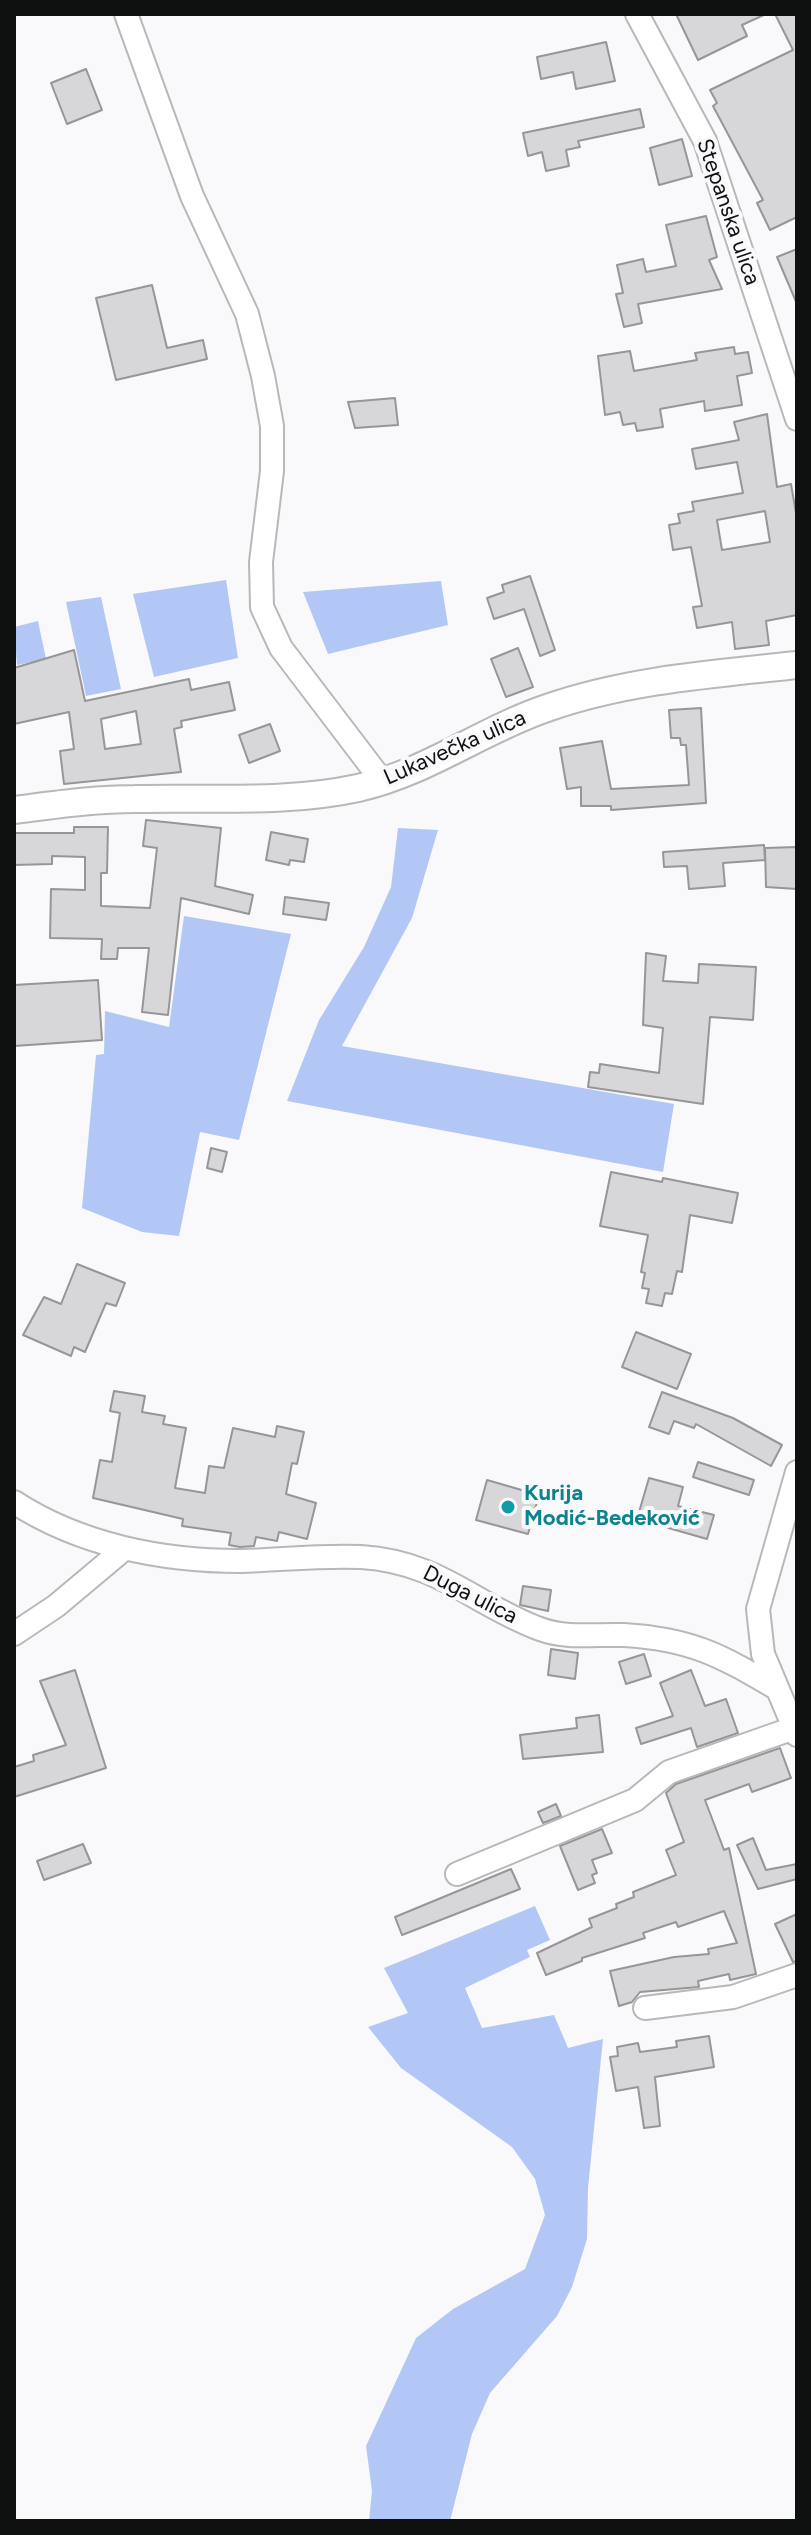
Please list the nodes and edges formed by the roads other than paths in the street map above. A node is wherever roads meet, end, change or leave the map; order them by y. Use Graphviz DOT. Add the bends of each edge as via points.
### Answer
graph roads {
  1 [pos="126,14"];
  2 [pos="637,14"];
  3 [pos="795,404"];
  4 [pos="797,665"];
  5 [pos="383,782"];
  6 [pos="14,810"];
  7 [pos="797,1472"];
  8 [pos="14,1502"];
  9 [pos="124,1549"];
  10 [pos="14,1634"];
  11 [pos="776,1688"];
  12 [pos="796,1732"];
  13 [pos="457,1874"];
  14 [pos="797,1975"];
  15 [pos="645,2008"];
  1 -- 5 [label="street" via="204,225 247,314 263,376 272,426 272,471 262,607 281,648"];
  2 -- 3 [label="street, Stepanska ulica" via="705,141"];
  4 -- 5 [label="street, Lukavečka ulica" via="630,686 545,709"];
  5 -- 6 [label="street, Lukavečka ulica" via="276,799 131,799"];
  7 -- 11 [label="street" via="758,1609 763,1654"];
  8 -- 9 [label="street, Duga ulica" via="39,1519"];
  9 -- 10 [label="street"];
  9 -- 11 [label="street, Duga ulica" via="225,1560 362,1557 402,1563 441,1576 542,1630 695,1645"];
  11 -- 12 [label="street"];
  12 -- 13 [label="street" via="669,1772 635,1800"];
  14 -- 15 [label="street" via="733,1997"];
}
